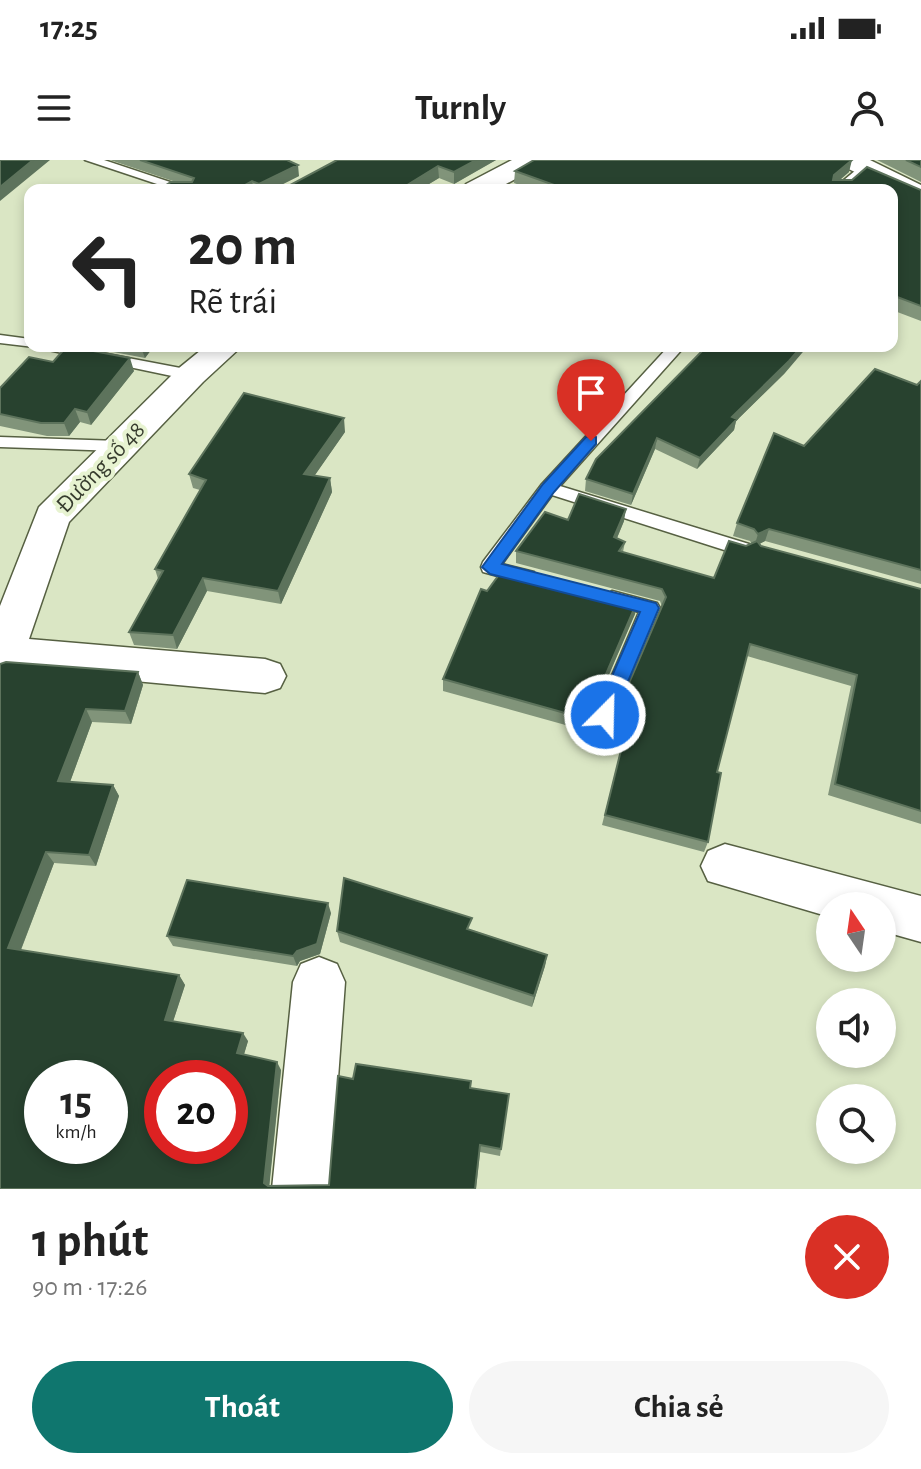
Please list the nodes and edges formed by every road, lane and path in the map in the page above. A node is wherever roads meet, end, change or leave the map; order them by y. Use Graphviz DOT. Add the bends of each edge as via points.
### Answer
graph roads {
  1 [pos="91,160"];
  2 [pos="532,160"];
  3 [pos="858,164"];
  4 [pos="169,184"];
  5 [pos="486,184"];
  6 [pos="843,184"];
  7 [pos="916,190"];
  8 [pos="0,339"];
  9 [pos="24,343"];
  10 [pos="72,352"];
  11 [pos="219,352"];
  12 [pos="672,352"];
  13 [pos="191,375"];
  14 [pos="0,442"];
  15 [pos="119,446"];
  16 [pos="548,488"];
  17 [pos="743,549"];
  18 [pos="13,581"];
  19 [pos="548,582"];
  20 [pos="592,593"];
  21 [pos="2,657"];
  22 [pos="265,676"];
  23 [pos="605,715"];
  24 [pos="725,866"];
  25 [pos="821,892"];
  26 [pos="896,912"];
  27 [pos="921,919"];
  28 [pos="319,982"];
  29 [pos="301,1189"];
  1 -- 4 [label="lane"];
  2 -- 5 [label="street"];
  3 -- 6 [label="lane"];
  3 -- 7 [label="street"];
  8 -- 9 [label="lane"];
  10 -- 13 [label="lane"];
  11 -- 13 [label="street, Đường số 48"];
  12 -- 16 [label="lane"];
  13 -- 15 [label="street, Đường số 48"];
  14 -- 15 [label="lane"];
  15 -- 18 [label="street, Đường số 48" via="52,516"];
  16 -- 17 [label="lane"];
  16 -- 19 [label="lane" via="490,567"];
  18 -- 21 [label="street, Đường số 48"];
  20 -- 23 [label="lane" via="650,608"];
  21 -- 22 [label="street"];
  24 -- 25 [label="street"];
  26 -- 27 [label="street"];
  28 -- 29 [label="street"];
}
